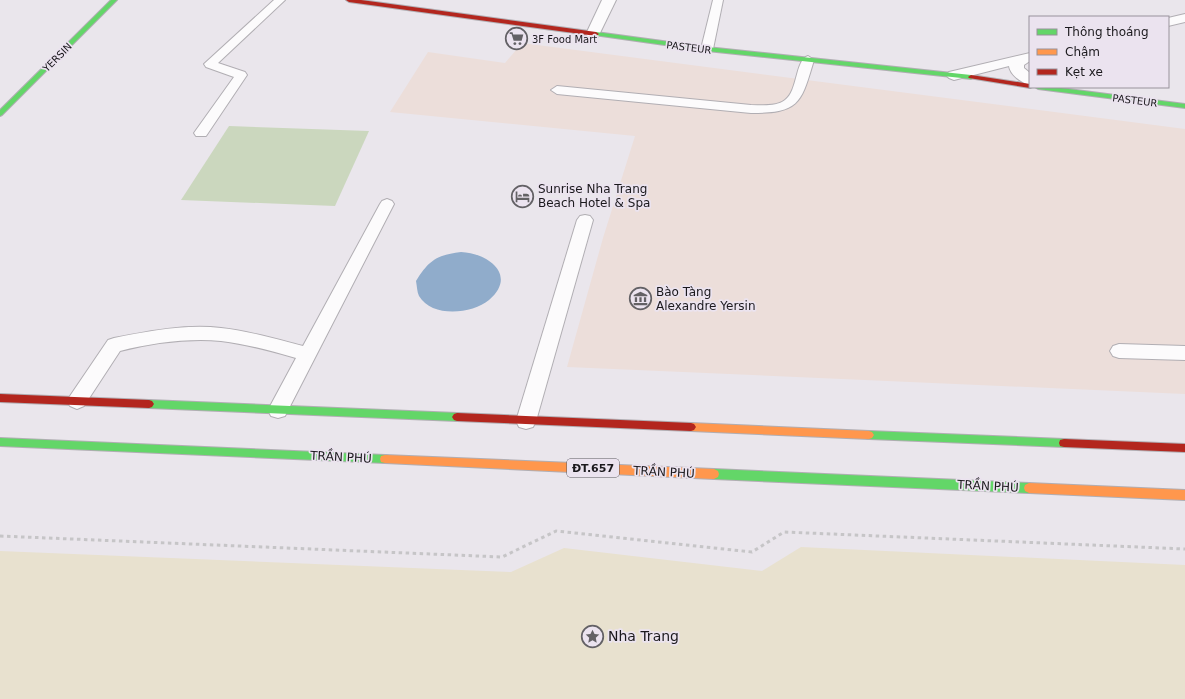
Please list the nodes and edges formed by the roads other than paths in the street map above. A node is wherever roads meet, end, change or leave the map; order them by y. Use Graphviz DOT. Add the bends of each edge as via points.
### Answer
graph roads {
  1 [pos="114,0"];
  2 [pos="280,0"];
  3 [pos="349,0"];
  4 [pos="609,0"];
  5 [pos="718,0"];
  6 [pos="1185,18"];
  7 [pos="1169,22"];
  8 [pos="593,34"];
  9 [pos="707,49"];
  10 [pos="1025,58"];
  11 [pos="808,60"];
  12 [pos="954,75"];
  13 [pos="1029,79"];
  14 [pos="1029,86"];
  15 [pos="1048,88"];
  16 [pos="557,90"];
  17 [pos="1185,106"];
  18 [pos="0,114"];
  19 [pos="201,133"];
  20 [pos="388,204"];
  21 [pos="585,220"];
  22 [pos="1119,351"];
  23 [pos="1185,353"];
  24 [pos="308,354"];
  25 [pos="0,398"];
  26 [pos="76,401"];
  27 [pos="278,410"];
  28 [pos="526,421"];
  29 [pos="0,442"];
  30 [pos="1185,448"];
  31 [pos="1185,495"];
  1 -- 18 [label="main road, YERSIN"];
  2 -- 19 [label="lane" via="210,64 241,74"];
  3 -- 8 [label="main road, PASTEUR"];
  4 -- 8 [label="street"];
  5 -- 9 [label="lane"];
  6 -- 7 [label="street"];
  8 -- 9 [label="main road, PASTEUR"];
  9 -- 11 [label="main road, PASTEUR"];
  10 -- 12 [label="street"];
  10 -- 13 [label="street" via="1016,64 1017,70"];
  11 -- 12 [label="main road, PASTEUR"];
  11 -- 16 [label="lane" via="794,100 769,109"];
  12 -- 14 [label="main road, PASTEUR"];
  15 -- 17 [label="main road, PASTEUR"];
  20 -- 24 [label="lane"];
  21 -- 28 [label="lane"];
  22 -- 23 [label="lane"];
  24 -- 26 [label="lane" via="232,336 190,334 141,338 114,345"];
  24 -- 27 [label="lane"];
  25 -- 26 [label="main road"];
  26 -- 27 [label="main road"];
  27 -- 28 [label="main road"];
  28 -- 30 [label="main road"];
  29 -- 31 [label="main road, TRẦN PHÚ / ĐT.657"];
}
